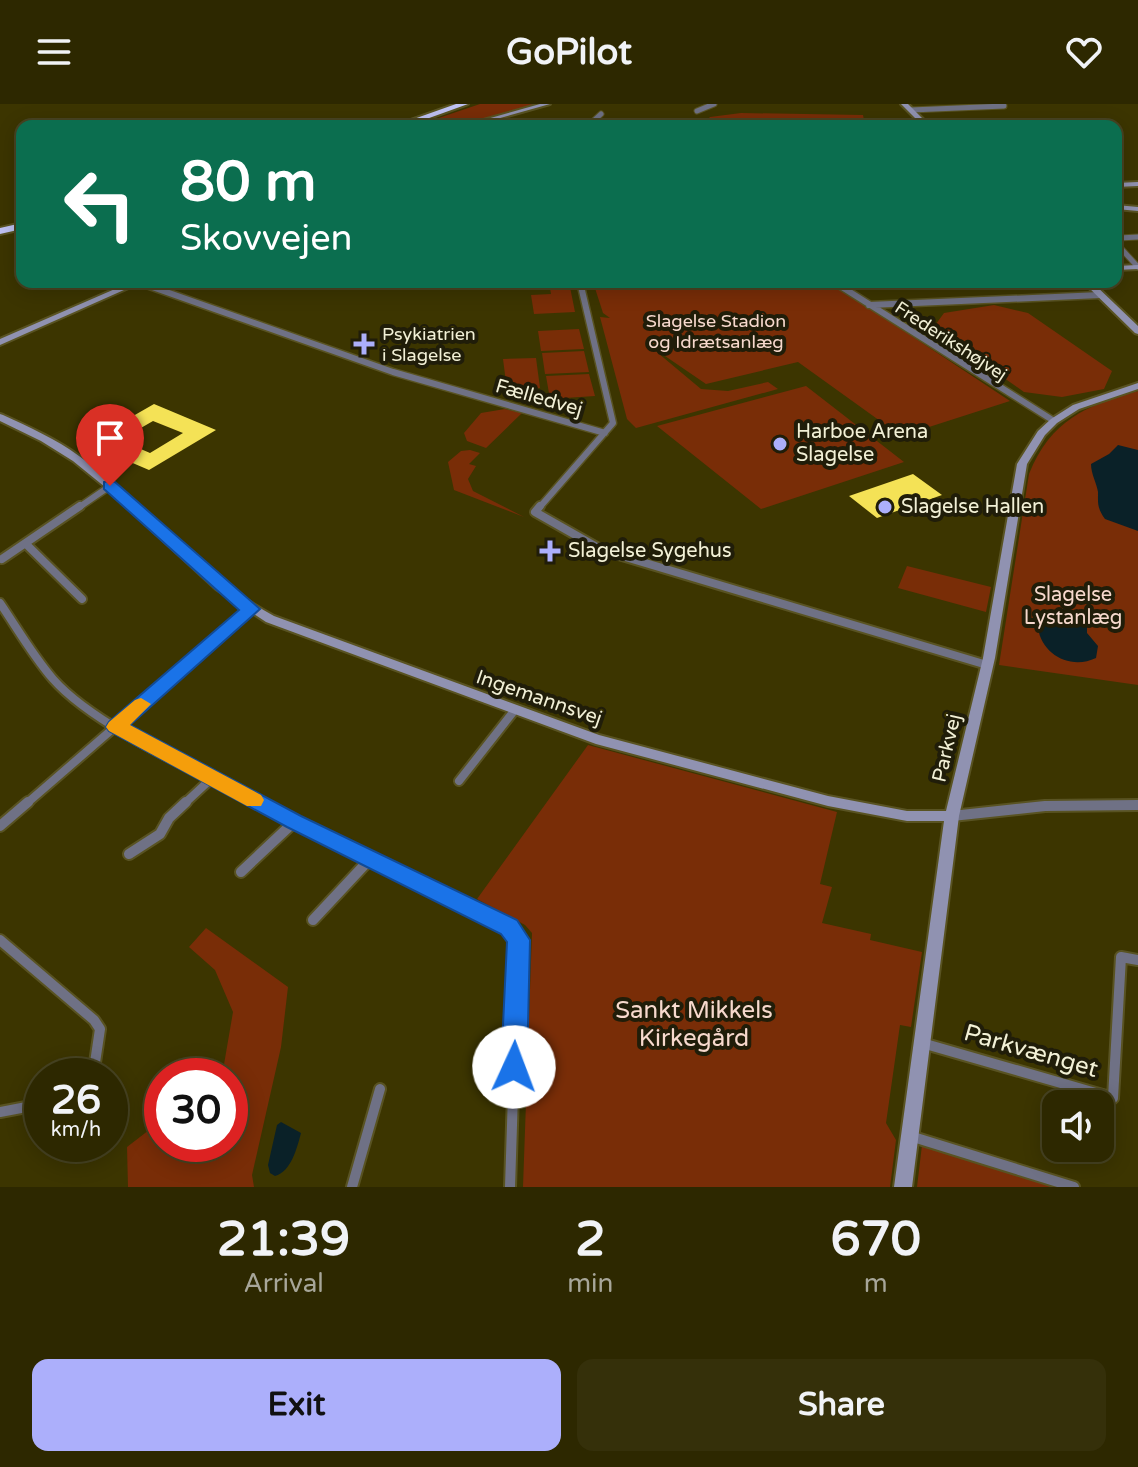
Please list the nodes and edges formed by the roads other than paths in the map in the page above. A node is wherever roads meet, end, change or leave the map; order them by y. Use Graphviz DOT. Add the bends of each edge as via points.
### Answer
graph roads {
  1 [pos="449,104"];
  2 [pos="464,104"];
  3 [pos="547,104"];
  4 [pos="714,104"];
  5 [pos="904,104"];
  6 [pos="1004,106"];
  7 [pos="911,110"];
  8 [pos="697,111"];
  9 [pos="601,114"];
  10 [pos="402,120"];
  11 [pos="416,120"];
  12 [pos="487,120"];
  13 [pos="594,120"];
  14 [pos="920,120"];
  15 [pos="1122,249"];
  16 [pos="1138,267"];
  17 [pos="124,288"];
  18 [pos="155,288"];
  19 [pos="581,288"];
  20 [pos="843,288"];
  21 [pos="1093,288"];
  22 [pos="1100,295"];
  23 [pos="869,305"];
  24 [pos="1138,331"];
  25 [pos="0,342"];
  26 [pos="1138,386"];
  27 [pos="0,417"];
  28 [pos="1054,421"];
  29 [pos="605,433"];
  30 [pos="110,486"];
  31 [pos="26,544"];
  32 [pos="2,559"];
  33 [pos="82,599"];
  34 [pos="0,603"];
  35 [pos="251,609"];
  36 [pos="987,665"];
  37 [pos="514,711"];
  38 [pos="116,727"];
  39 [pos="212,778"];
  40 [pos="459,781"];
  41 [pos="1138,805"];
  42 [pos="952,816"];
  43 [pos="294,822"];
  44 [pos="0,826"];
  45 [pos="129,854"];
  46 [pos="370,859"];
  47 [pos="241,872"];
  48 [pos="313,920"];
  49 [pos="0,940"];
  50 [pos="1138,960"];
  51 [pos="922,1043"];
  52 [pos="96,1058"];
  53 [pos="380,1089"];
  54 [pos="24,1107"];
  55 [pos="0,1112"];
  56 [pos="909,1135"];
  57 [pos="352,1187"];
  58 [pos="510,1187"];
  59 [pos="903,1187"];
  60 [pos="1074,1187"];
  1 -- 10 [label="highway"];
  2 -- 11 [label="highway"];
  3 -- 12 [label="street"];
  4 -- 8 [label="street"];
  5 -- 7 [label="street"];
  6 -- 7 [label="street"];
  7 -- 14 [label="street"];
  9 -- 13 [label="street"];
  15 -- 16 [label="street"];
  17 -- 25 [label="street"];
  18 -- 29 [label="street, Fælledvej" via="390,371"];
  19 -- 29 [label="street" via="613,423"];
  20 -- 23 [label="street, Frederikshøjvej"];
  21 -- 22 [label="street"];
  22 -- 23 [label="street"];
  22 -- 24 [label="street"];
  23 -- 28 [label="street, Frederikshøjvej"];
  26 -- 28 [label="street, Parkvej" via="1076,407"];
  27 -- 30 [label="street, Ingemannsvej" via="60,447"];
  28 -- 36 [label="street, Parkvej" via="1022,464"];
  29 -- 36 [label="street, Fælledvej" via="535,512 602,550"];
  30 -- 31 [label="street"];
  30 -- 35 [label="street, Ingemannsvej"];
  31 -- 32 [label="street"];
  31 -- 33 [label="street"];
  34 -- 38 [label="street" via="54,680"];
  35 -- 37 [label="street, Ingemannsvej"];
  35 -- 38 [label="street"];
  36 -- 42 [label="street, Parkvej"];
  37 -- 40 [label="street"];
  37 -- 42 [label="street, Ingemannsvej" via="596,739 828,801 907,816"];
  38 -- 39 [label="street"];
  38 -- 44 [label="street"];
  39 -- 43 [label="street"];
  39 -- 45 [label="street" via="169,818 160,834"];
  41 -- 42 [label="street, Ingemannsvej" via="1045,806"];
  42 -- 51 [label="street, Parkvej"];
  43 -- 46 [label="street"];
  43 -- 47 [label="street"];
  46 -- 48 [label="street"];
  46 -- 58 [label="street" via="509,927 518,940"];
  49 -- 52 [label="street" via="94,1020 100,1029"];
  50 -- 51 [label="street, Parkvænget" via="1121,957 1113,1098"];
  51 -- 56 [label="street, Parkvej"];
  53 -- 57 [label="street"];
  54 -- 55 [label="street"];
  56 -- 59 [label="street, Parkvej"];
  56 -- 60 [label="street"];
}
